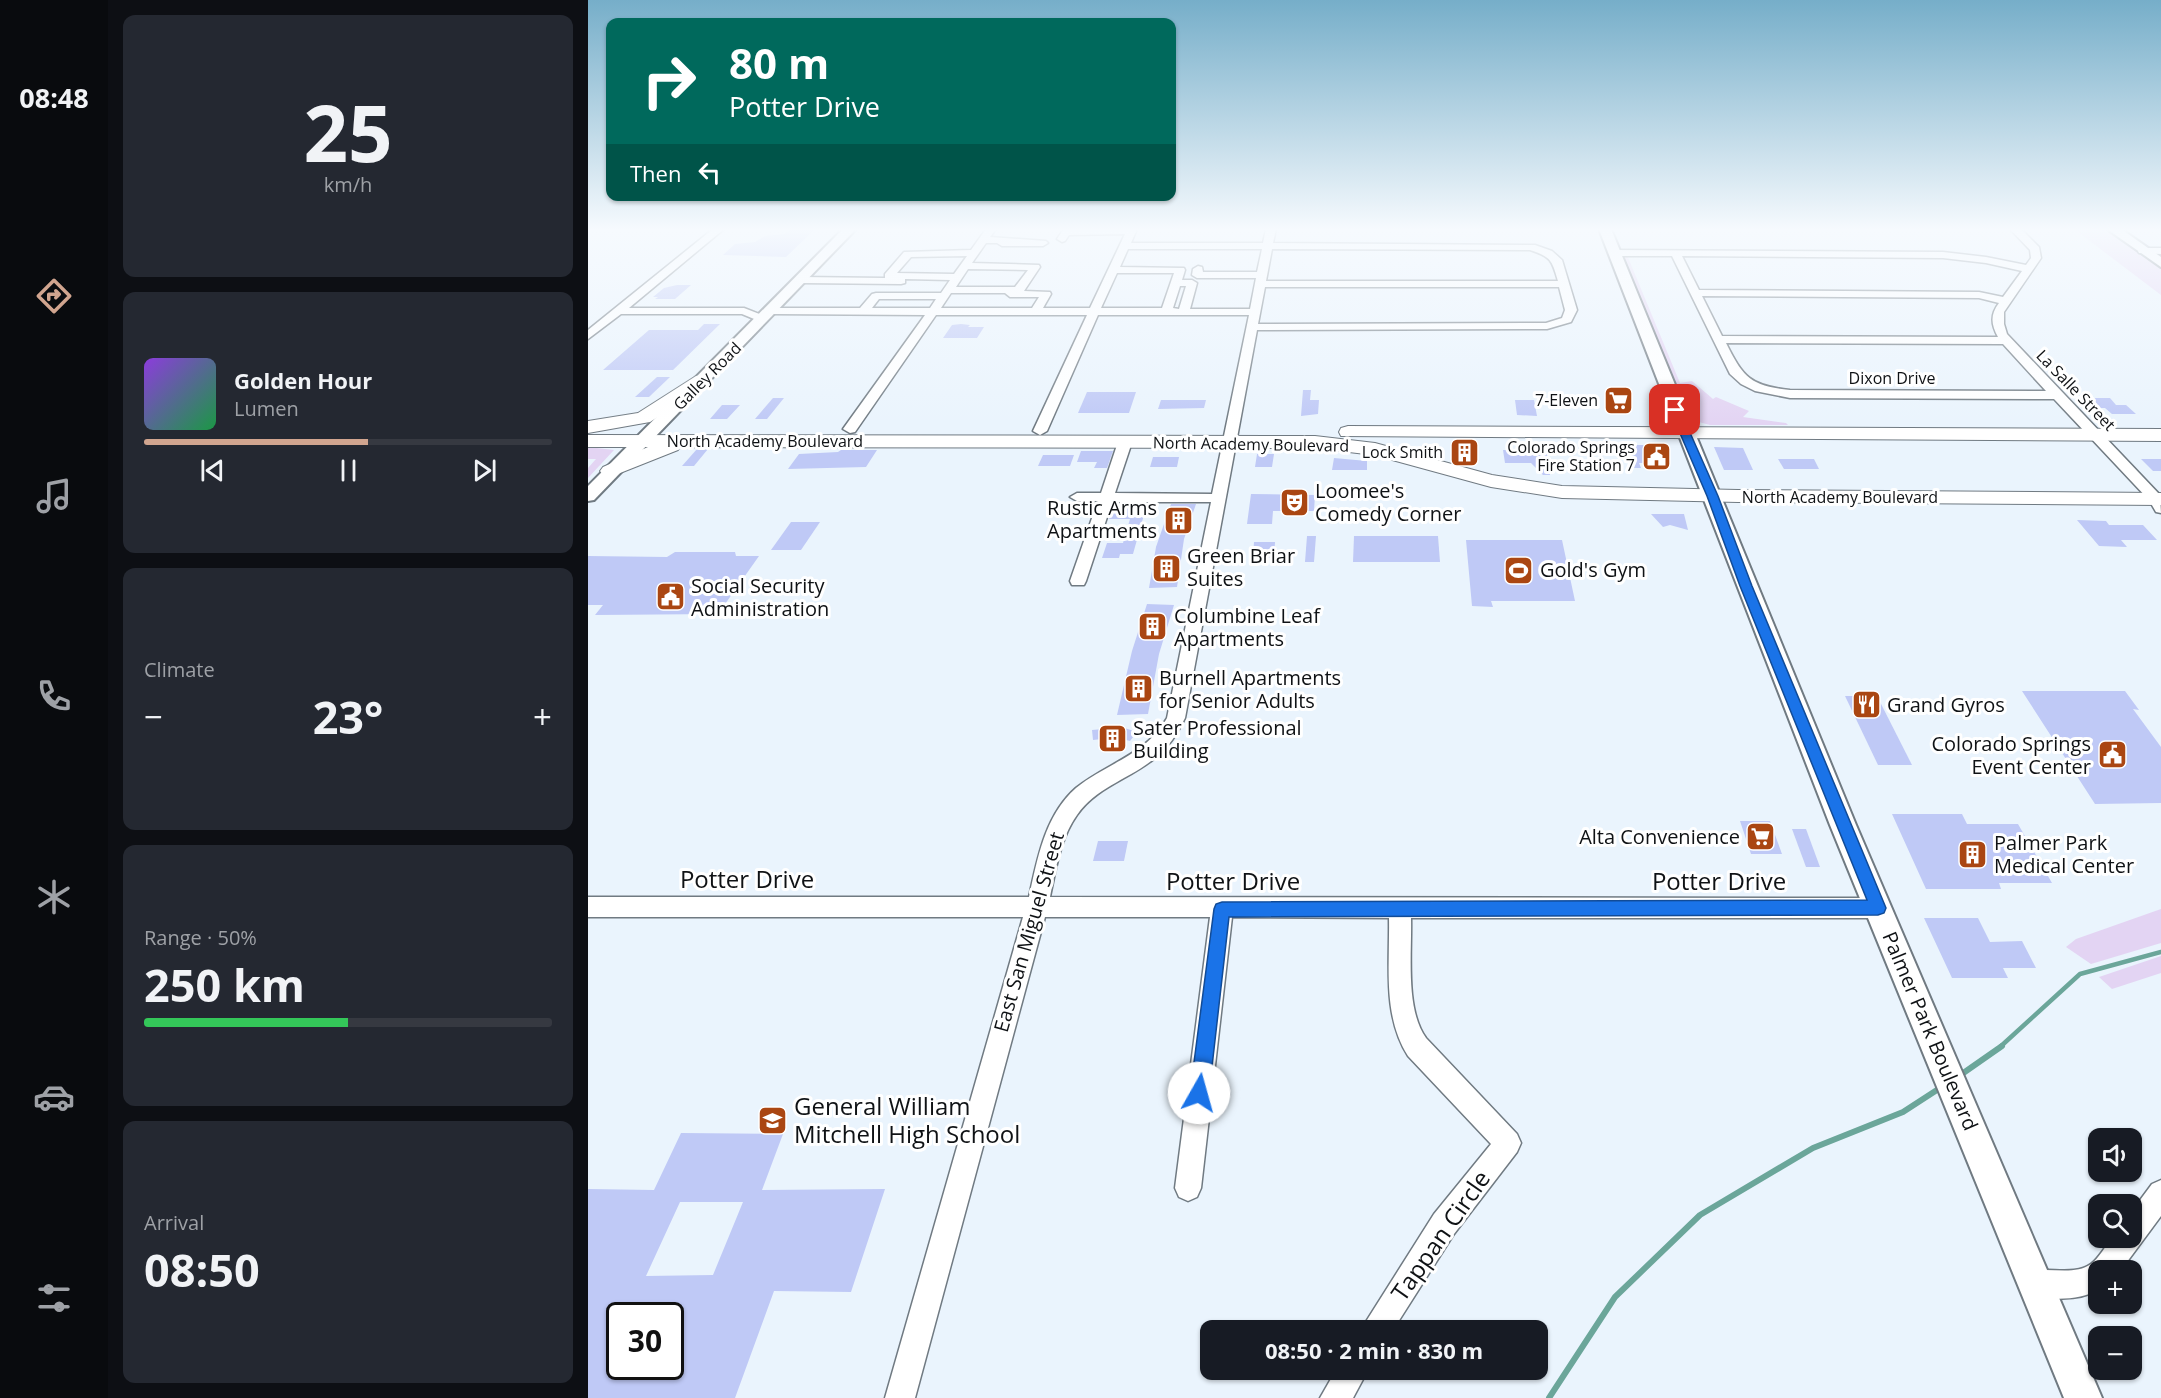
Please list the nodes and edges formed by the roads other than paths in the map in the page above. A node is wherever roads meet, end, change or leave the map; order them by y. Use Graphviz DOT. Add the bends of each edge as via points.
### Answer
graph roads {
  1 [pos="639,294"];
  2 [pos="787,294"];
  3 [pos="890,294"];
  4 [pos="945,294"];
  5 [pos="1033,294"];
  6 [pos="1046,294"];
  7 [pos="1102,294"];
  8 [pos="1172,294"];
  9 [pos="1189,294"];
  10 [pos="1259,294"];
  11 [pos="1567,294"];
  12 [pos="1630,294"];
  13 [pos="1696,294"];
  14 [pos="1871,294"];
  15 [pos="2011,294"];
  16 [pos="2005,302"];
  17 [pos="771,310"];
  18 [pos="619,311"];
  19 [pos="744,311"];
  20 [pos="863,311"];
  21 [pos="933,311"];
  22 [pos="1023,311"];
  23 [pos="1036,311"];
  24 [pos="1095,311"];
  25 [pos="1166,312"];
  26 [pos="1184,312"];
  27 [pos="1256,312"];
  28 [pos="1253,327"];
  29 [pos="588,336"];
  30 [pos="1719,339"];
  31 [pos="2006,341"];
  32 [pos="702,380"];
  33 [pos="2056,395"];
  34 [pos="588,427"];
  35 [pos="655,427"];
  36 [pos="850,429"];
  37 [pos="1040,431"];
  38 [pos="1685,433"];
  39 [pos="2094,435"];
  40 [pos="2161,435"];
  41 [pos="1230,437"];
  42 [pos="588,441"];
  43 [pos="639,441"];
  44 [pos="703,441"];
  45 [pos="1125,442"];
  46 [pos="610,471"];
  47 [pos="588,496"];
  48 [pos="1713,496"];
  49 [pos="1077,497"];
  50 [pos="1106,497"];
  51 [pos="1219,498"];
  52 [pos="2159,502"];
  53 [pos="1078,581"];
  54 [pos="588,907"];
  55 [pos="1036,908"];
  56 [pos="1878,908"];
  57 [pos="1222,909"];
  58 [pos="1400,909"];
  59 [pos="1188,1188"];
  60 [pos="2161,1193"];
  61 [pos="2142,1219"];
  62 [pos="2121,1248"];
  63 [pos="2112,1260"];
  64 [pos="2088,1281"];
  65 [pos="2035,1283"];
  66 [pos="1383,1320"];
  67 [pos="1347,1380"];
  68 [pos="900,1398"];
  69 [pos="1335,1398"];
  70 [pos="2083,1398"];
  1 -- 18 [label="street"];
  2 -- 17 [label="main road, Galley Road"];
  3 -- 20 [label="street" via="876,296"];
  4 -- 21 [label="street"];
  5 -- 22 [label="street"];
  6 -- 23 [label="street"];
  7 -- 24 [label="street"];
  8 -- 25 [label="street"];
  9 -- 26 [label="street"];
  10 -- 27 [label="street, East San Miguel Street"];
  11 -- 28 [label="street" via="1570,324"];
  12 -- 38 [label="main road, Palmer Park Boulevard"];
  13 -- 30 [label="street"];
  14 -- 16 [label="street" via="1979,295"];
  15 -- 16 [label="street, La Salle Street"];
  16 -- 31 [label="street, La Salle Street" via="1997,321"];
  17 -- 19 [label="street"];
  17 -- 19 [label="street"];
  17 -- 20 [label="street"];
  17 -- 32 [label="main road, Galley Road"];
  18 -- 19 [label="street"];
  18 -- 29 [label="street"];
  20 -- 21 [label="street"];
  21 -- 22 [label="street"];
  21 -- 36 [label="street"];
  22 -- 23 [label="street"];
  23 -- 24 [label="street"];
  24 -- 25 [label="street"];
  24 -- 37 [label="street"];
  25 -- 26 [label="street"];
  26 -- 27 [label="street"];
  27 -- 28 [label="street, East San Miguel Street"];
  28 -- 41 [label="street, East San Miguel Street"];
  30 -- 31 [label="street"];
  30 -- 33 [label="street, Dixon Drive" via="1734,371 1751,385 1777,393"];
  31 -- 33 [label="street, La Salle Street"];
  32 -- 34 [label="highway" via="643,418"];
  32 -- 35 [label="main road, Galley Road"];
  33 -- 39 [label="street, La Salle Street"];
  34 -- 35 [label="highway, North Academy Boulevard"];
  35 -- 36 [label="highway, North Academy Boulevard"];
  35 -- 43 [label="main road, Galley Road"];
  36 -- 37 [label="highway, North Academy Boulevard"];
  37 -- 41 [label="highway, North Academy Boulevard"];
  38 -- 39 [label="highway, North Academy Boulevard"];
  38 -- 41 [label="highway, North Academy Boulevard"];
  38 -- 48 [label="main road, Palmer Park Boulevard"];
  39 -- 40 [label="highway, North Academy Boulevard"];
  39 -- 52 [label="street, La Salle Street"];
  41 -- 45 [label="highway, North Academy Boulevard"];
  41 -- 48 [label="highway, North Academy Boulevard" via="1356,446 1491,481 1562,492"];
  41 -- 51 [label="street, East San Miguel Street"];
  42 -- 43 [label="highway, North Academy Boulevard"];
  43 -- 44 [label="highway, North Academy Boulevard"];
  43 -- 46 [label="main road, Galley Road"];
  44 -- 45 [label="highway, North Academy Boulevard"];
  44 -- 46 [label="highway" via="657,450"];
  45 -- 50 [label="street"];
  46 -- 47 [label="main road, Galley Road"];
  48 -- 52 [label="highway, North Academy Boulevard"];
  48 -- 56 [label="main road, Palmer Park Boulevard"];
  49 -- 50 [label="street"];
  50 -- 51 [label="street"];
  50 -- 53 [label="street"];
  51 -- 55 [label="street, East San Miguel Street" via="1179,707 1170,731 1146,757 1092,788 1072,807 1055,834"];
  54 -- 55 [label="street, Potter Drive"];
  55 -- 57 [label="street, Potter Drive"];
  55 -- 68 [label="street, East San Miguel Street"];
  56 -- 58 [label="street, Potter Drive"];
  56 -- 65 [label="main road, Palmer Park Boulevard"];
  57 -- 58 [label="street, Potter Drive"];
  57 -- 59 [label="street"];
  58 -- 66 [label="street, Tappan Circle" via="1402,1008 1408,1034 1508,1143 1444,1224"];
  60 -- 61 [label="street"];
  62 -- 63 [label="street"];
  64 -- 65 [label="street"];
  65 -- 70 [label="main road, Palmer Park Boulevard"];
  67 -- 69 [label="street"];
}
